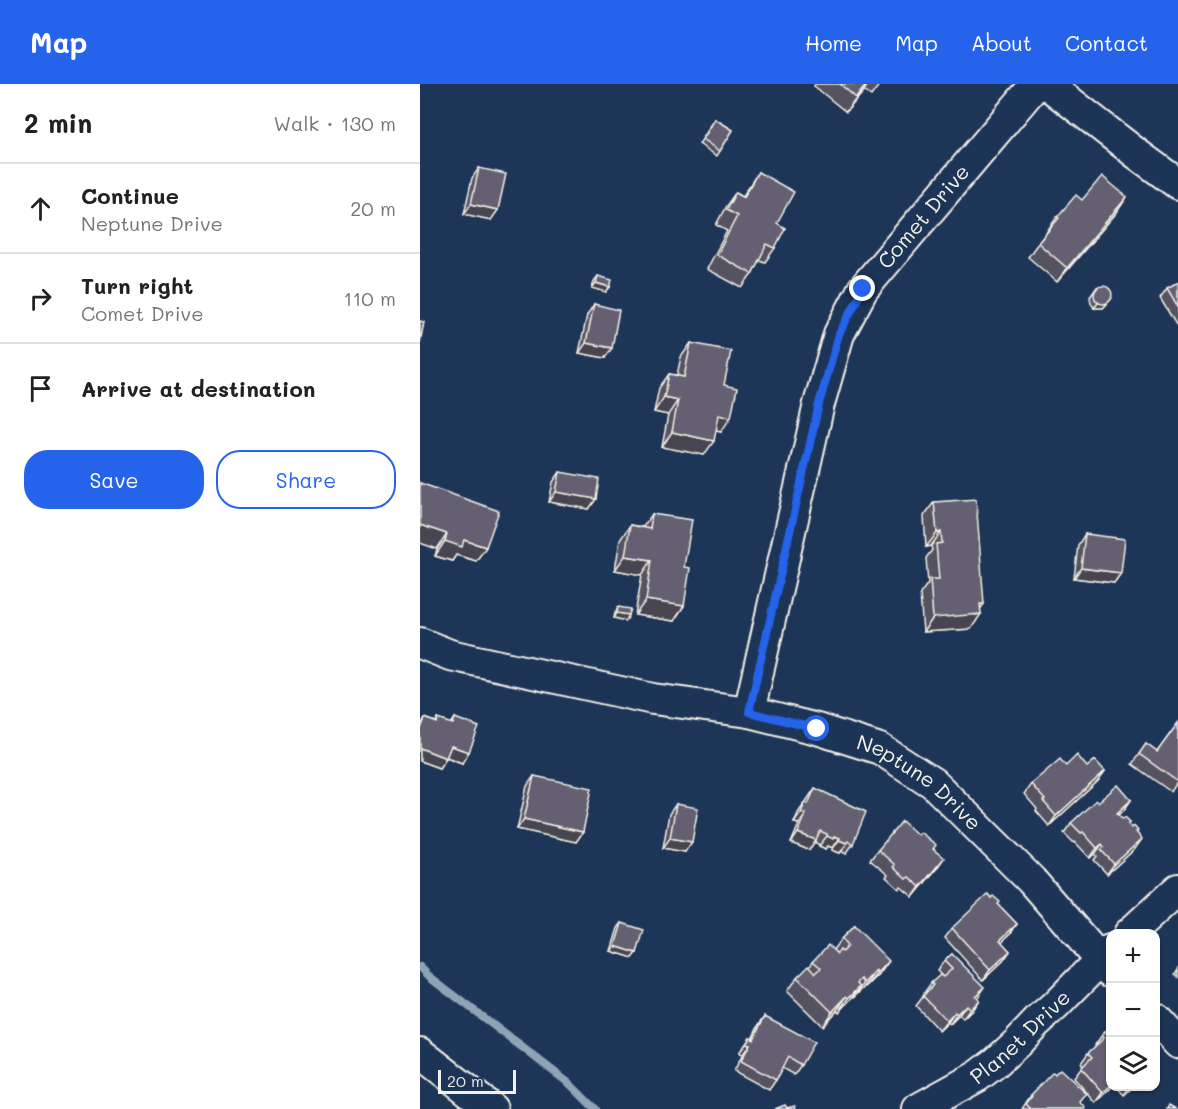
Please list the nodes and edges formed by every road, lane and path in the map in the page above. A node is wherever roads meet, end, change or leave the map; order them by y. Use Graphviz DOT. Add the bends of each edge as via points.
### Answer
graph roads {
  1 [pos="1036,84"];
  2 [pos="1047,84"];
  3 [pos="1178,184"];
  4 [pos="420,643"];
  5 [pos="749,712"];
  6 [pos="1178,889"];
  7 [pos="1133,929"];
  8 [pos="1106,959"];
  9 [pos="1106,961"];
  10 [pos="1160,1024"];
  11 [pos="1178,1043"];
  12 [pos="420,1053"];
  13 [pos="492,1109"];
  14 [pos="918,1109"];
  1 -- 5 [label="street, Comet Drive" via="863,289 839,334 819,404"];
  2 -- 3 [label="street"];
  4 -- 5 [label="street, Neptune Drive" via="450,654 653,699"];
  5 -- 8 [label="street, Neptune Drive" via="880,749 933,783"];
  6 -- 7 [label="street"];
  9 -- 14 [label="street, Planet Drive" via="995,1063"];
  10 -- 11 [label="street"];
  12 -- 13 [label="street"];
}
